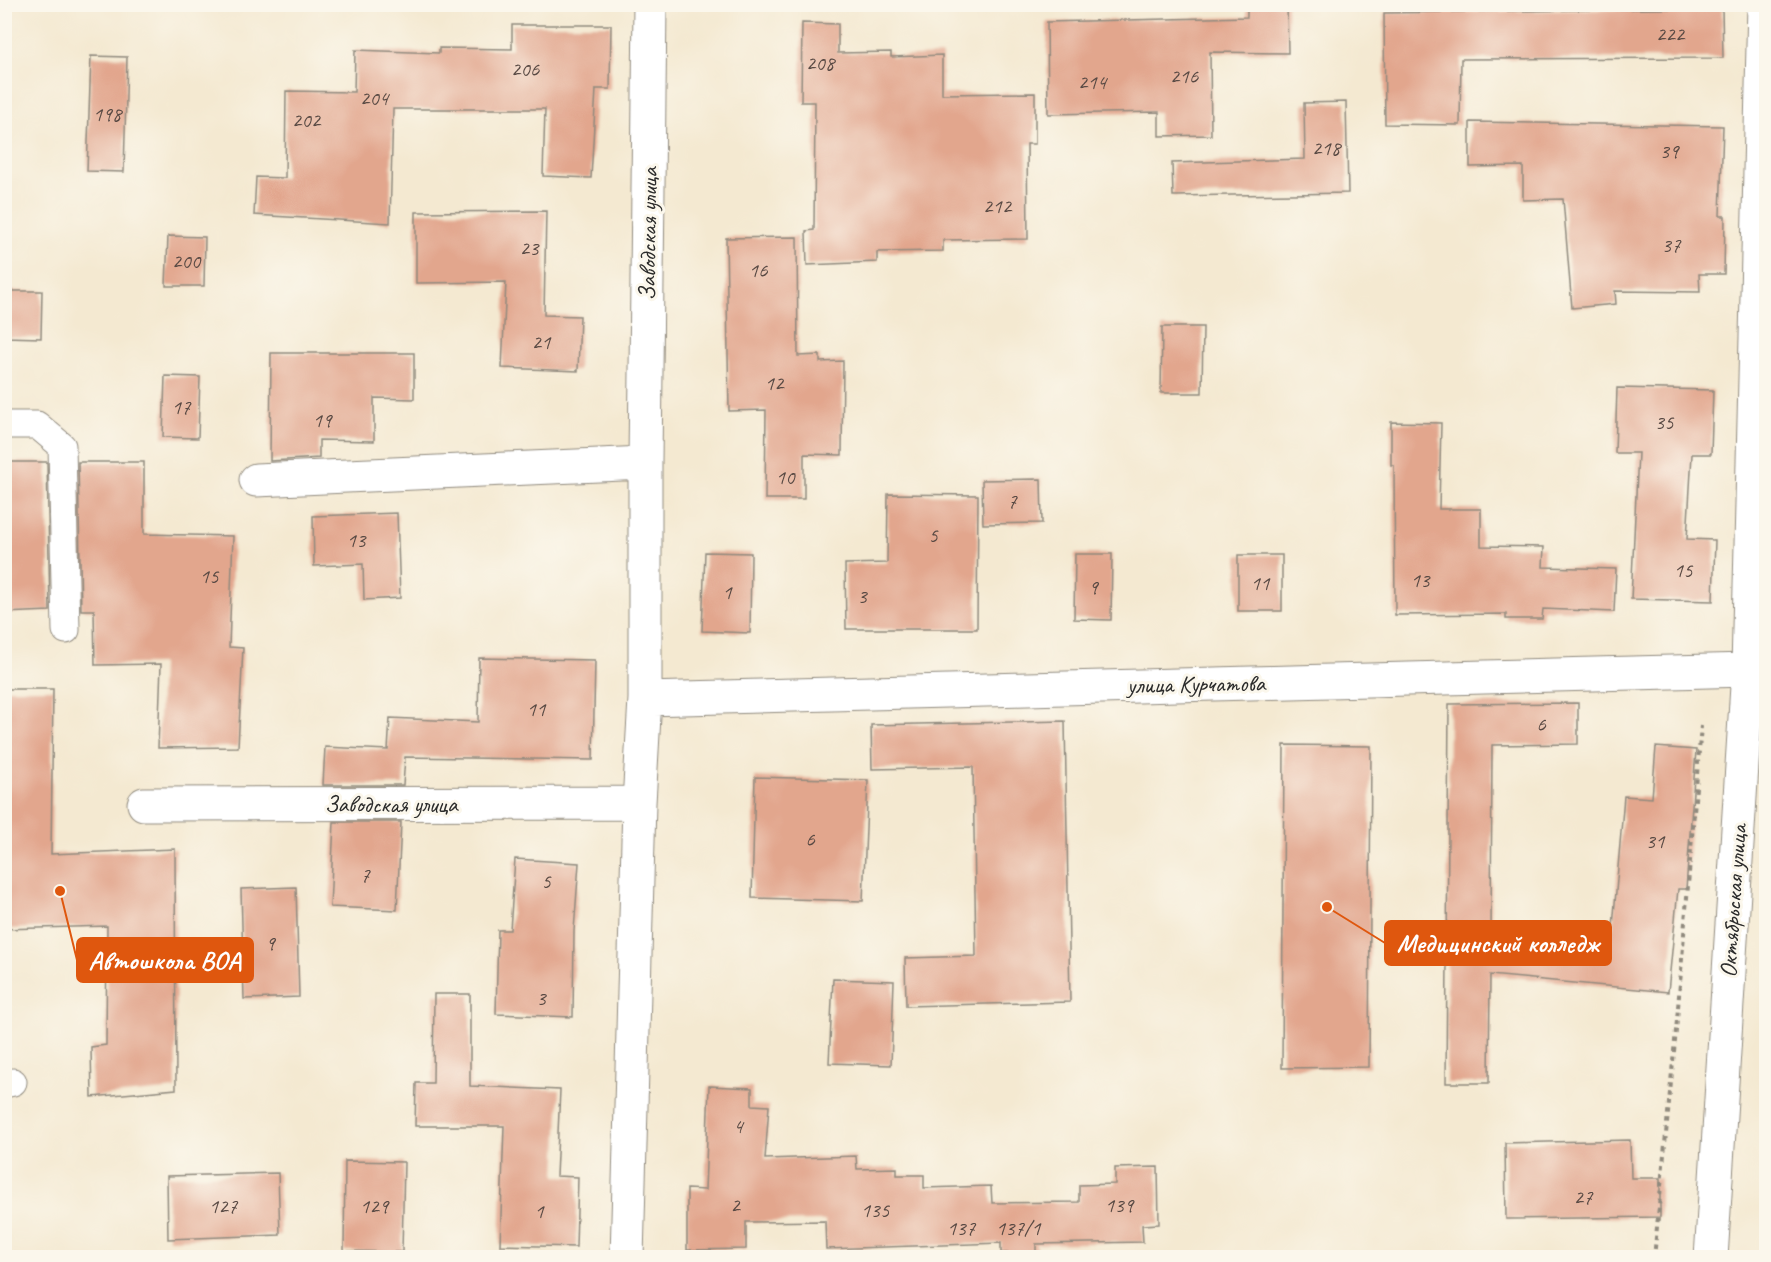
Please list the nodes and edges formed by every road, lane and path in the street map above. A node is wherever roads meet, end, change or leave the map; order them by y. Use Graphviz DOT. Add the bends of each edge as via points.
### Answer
graph roads {
  1 [pos="650,4"];
  2 [pos="1764,4"];
  3 [pos="4,425"];
  4 [pos="645,463"];
  5 [pos="256,480"];
  6 [pos="66,630"];
  7 [pos="1754,655"];
  8 [pos="645,699"];
  9 [pos="639,803"];
  10 [pos="144,804"];
  11 [pos="627,1257"];
  12 [pos="1711,1257"];
  1 -- 4 [label="street, Заводская улица"];
  2 -- 7 [label="street, Октябрьская улица"];
  3 -- 6 [label="lane" via="37,425 62,446"];
  4 -- 5 [label="street"];
  4 -- 8 [label="street, Заводская улица"];
  7 -- 8 [label="street, улица Курчатова"];
  7 -- 12 [label="street, Октябрьская улица"];
  8 -- 9 [label="street, Заводская улица"];
  9 -- 10 [label="street, Заводская улица"];
  9 -- 11 [label="street, Заводская улица"];
}
